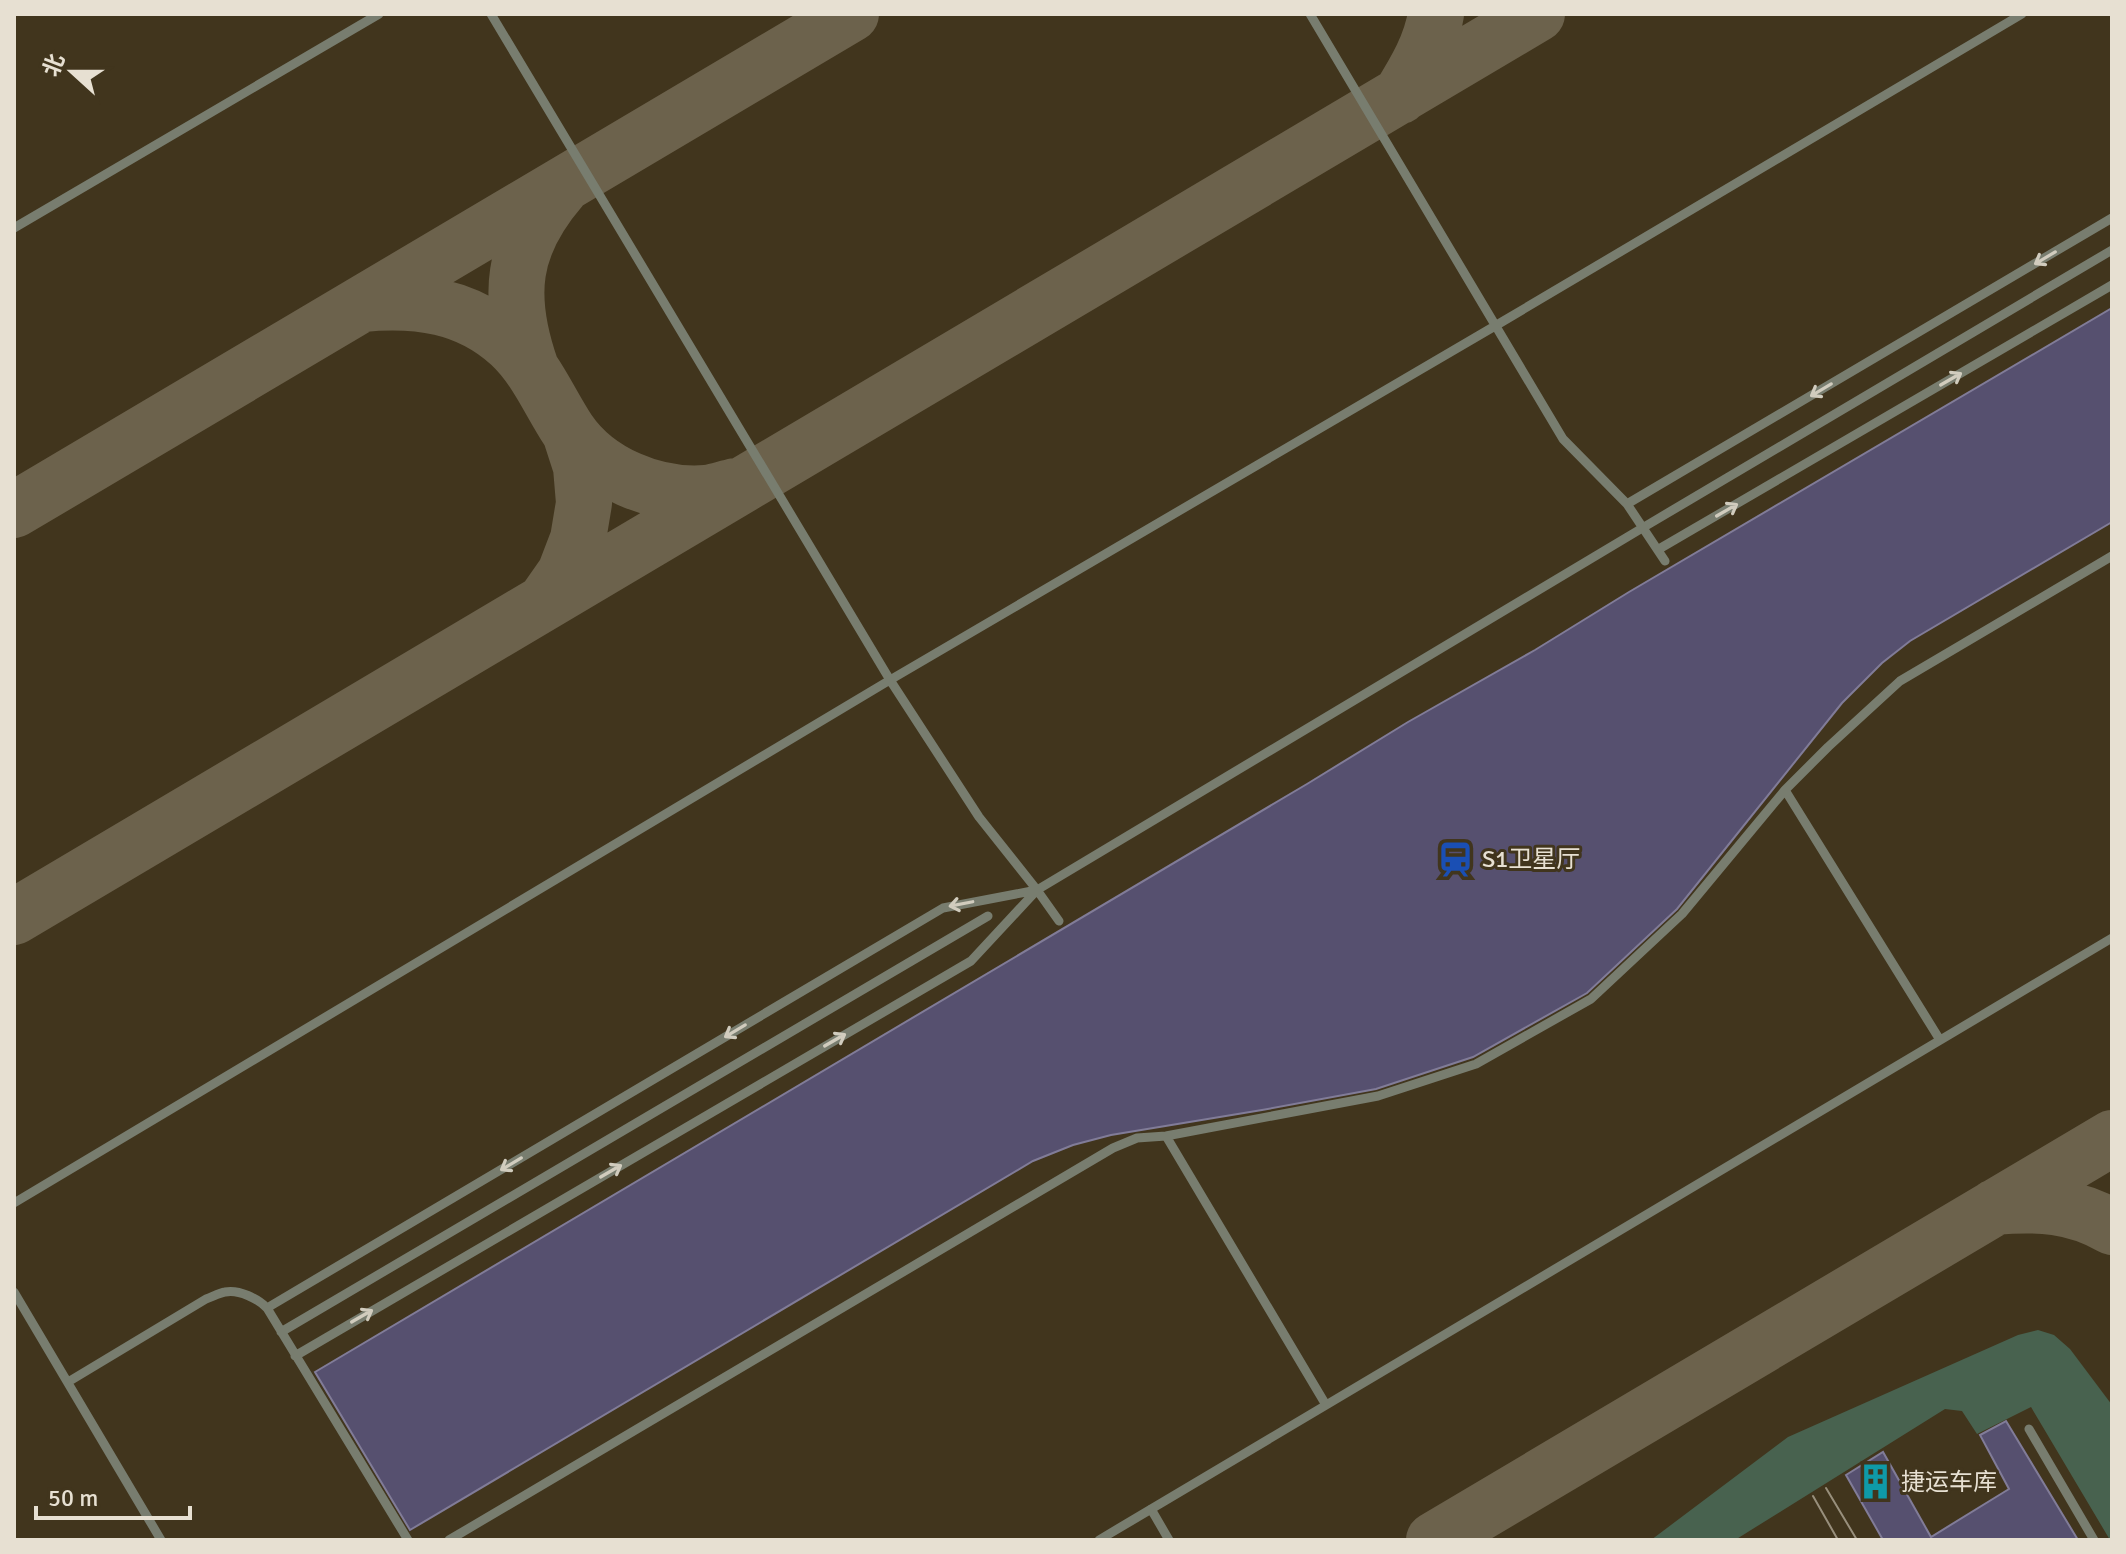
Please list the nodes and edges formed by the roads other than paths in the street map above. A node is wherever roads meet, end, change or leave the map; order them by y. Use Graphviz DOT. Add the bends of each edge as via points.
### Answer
graph roads {
  1 [pos="379,14"];
  2 [pos="491,14"];
  3 [pos="1310,14"];
  4 [pos="2022,14"];
  5 [pos="2112,218"];
  6 [pos="14,228"];
  7 [pos="2112,250"];
  8 [pos="2112,285"];
  9 [pos="1495,326"];
  10 [pos="1627,504"];
  11 [pos="1644,527"];
  12 [pos="1659,549"];
  13 [pos="2112,556"];
  14 [pos="1665,561"];
  15 [pos="890,680"];
  16 [pos="1785,790"];
  17 [pos="1037,890"];
  18 [pos="988,916"];
  19 [pos="1059,921"];
  20 [pos="2112,938"];
  21 [pos="1940,1040"];
  22 [pos="1166,1136"];
  23 [pos="14,1203"];
  24 [pos="14,1292"];
  25 [pos="267,1308"];
  26 [pos="281,1332"];
  27 [pos="295,1356"];
  28 [pos="68,1382"];
  29 [pos="1326,1405"];
  30 [pos="2029,1429"];
  31 [pos="1151,1509"];
  32 [pos="161,1540"];
  33 [pos="408,1540"];
  34 [pos="449,1540"];
  35 [pos="1099,1540"];
  36 [pos="1169,1540"];
  37 [pos="2094,1540"];
  1 -- 6 [label="lane"];
  2 -- 15 [label="lane"];
  3 -- 9 [label="lane"];
  4 -- 9 [label="lane"];
  5 -- 10 [label="lane, one-way"];
  7 -- 11 [label="lane"];
  12 -- 8 [label="lane, one-way"];
  9 -- 10 [label="lane" via="1563,439"];
  9 -- 15 [label="lane"];
  10 -- 11 [label="lane"];
  11 -- 12 [label="lane"];
  11 -- 17 [label="lane"];
  12 -- 14 [label="lane"];
  13 -- 16 [label="lane" via="1900,681"];
  15 -- 17 [label="lane" via="979,817"];
  15 -- 23 [label="lane"];
  16 -- 21 [label="lane"];
  16 -- 22 [label="lane" via="1682,914 1591,999 1476,1064 1378,1096"];
  17 -- 19 [label="lane"];
  17 -- 25 [label="lane, one-way" via="943,908"];
  27 -- 17 [label="lane, one-way" via="971,961"];
  18 -- 26 [label="lane"];
  20 -- 21 [label="lane"];
  21 -- 29 [label="lane"];
  22 -- 29 [label="lane"];
  22 -- 34 [label="lane" via="1137,1138 1113,1148"];
  24 -- 28 [label="lane"];
  25 -- 26 [label="lane"];
  25 -- 28 [label="lane" via="228,1291 206,1299"];
  26 -- 27 [label="lane"];
  27 -- 33 [label="lane"];
  28 -- 32 [label="lane"];
  29 -- 31 [label="lane"];
  30 -- 37 [label="lane"];
  31 -- 35 [label="lane"];
  31 -- 36 [label="lane"];
}
